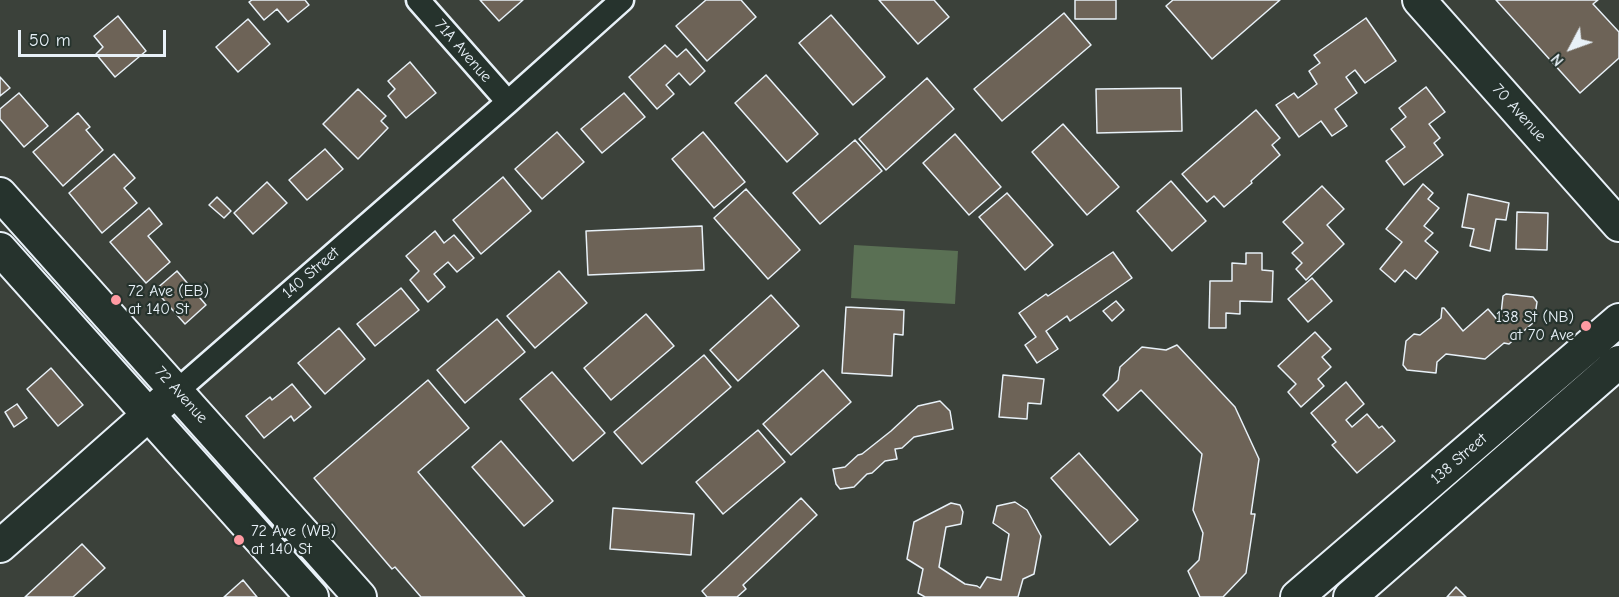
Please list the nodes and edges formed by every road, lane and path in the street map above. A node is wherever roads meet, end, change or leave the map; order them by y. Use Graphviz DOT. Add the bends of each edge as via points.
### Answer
graph roads {
  1 [pos="418,0"];
  2 [pos="622,0"];
  3 [pos="1419,0"];
  4 [pos="508,102"];
  5 [pos="0,194"];
  6 [pos="1619,225"];
  7 [pos="0,249"];
  8 [pos="1619,320"];
  9 [pos="1619,362"];
  10 [pos="177,391"];
  11 [pos="148,415"];
  12 [pos="0,546"];
  13 [pos="312,597"];
  14 [pos="360,597"];
  15 [pos="1297,597"];
  16 [pos="1350,597"];
  1 -- 4 [label="street, 71A Avenue"];
  2 -- 4 [label="street, 140 Street"];
  3 -- 6 [label="main road, 70 Avenue"];
  4 -- 10 [label="street, 140 Street"];
  5 -- 10 [label="main road, 72 Avenue"];
  7 -- 11 [label="main road"];
  8 -- 15 [label="main road, 138 Street"];
  9 -- 16 [label="main road, 138 Street"];
  10 -- 11 [label="main road, 140 Street"];
  10 -- 14 [label="main road, 72 Avenue"];
  11 -- 12 [label="main road, 140 Street"];
  11 -- 13 [label="main road"];
}
